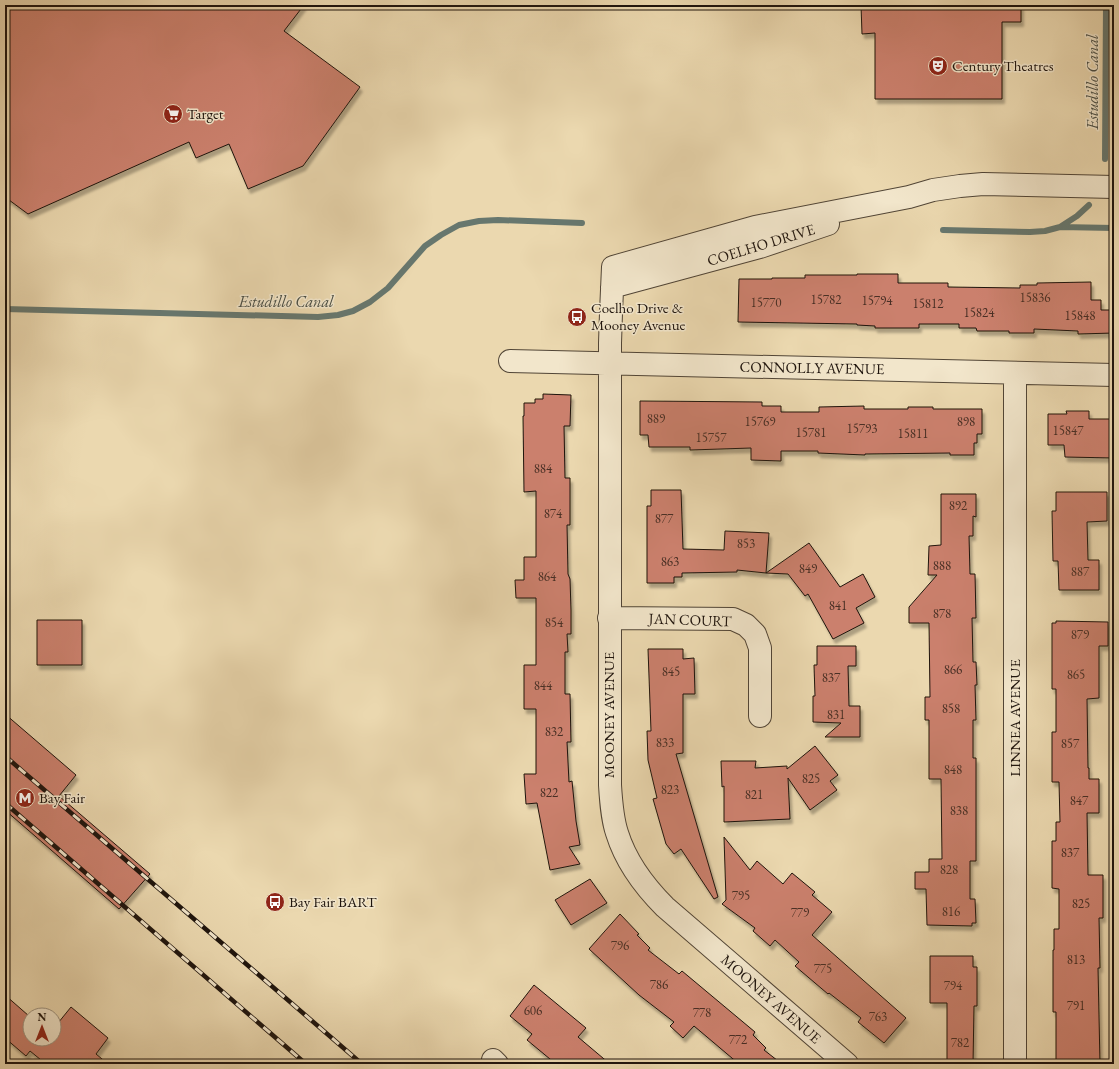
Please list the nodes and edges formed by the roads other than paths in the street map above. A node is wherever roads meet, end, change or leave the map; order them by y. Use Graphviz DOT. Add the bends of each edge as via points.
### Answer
graph roads {
  1 [pos="1114,187"];
  2 [pos="613,277"];
  3 [pos="510,361"];
  4 [pos="610,364"];
  5 [pos="1015,373"];
  6 [pos="1114,375"];
  7 [pos="609,618"];
  8 [pos="760,716"];
  9 [pos="847,1064"];
  10 [pos="1015,1064"];
  1 -- 2 [label="street, COELHO DRIVE" via="983,184 933,190 760,247"];
  2 -- 4 [label="street, MOONEY AVENUE"];
  3 -- 4 [label="street, CONNOLLY AVENUE"];
  4 -- 5 [label="street, CONNOLLY AVENUE"];
  4 -- 7 [label="street, MOONEY AVENUE"];
  5 -- 6 [label="street, CONNOLLY AVENUE"];
  5 -- 10 [label="street, LINNEA AVENUE"];
  7 -- 8 [label="street, JAN COURT" via="727,619 746,625 755,634 760,648"];
  7 -- 9 [label="street, MOONEY AVENUE" via="612,810 617,833 636,873 665,907"];
}
